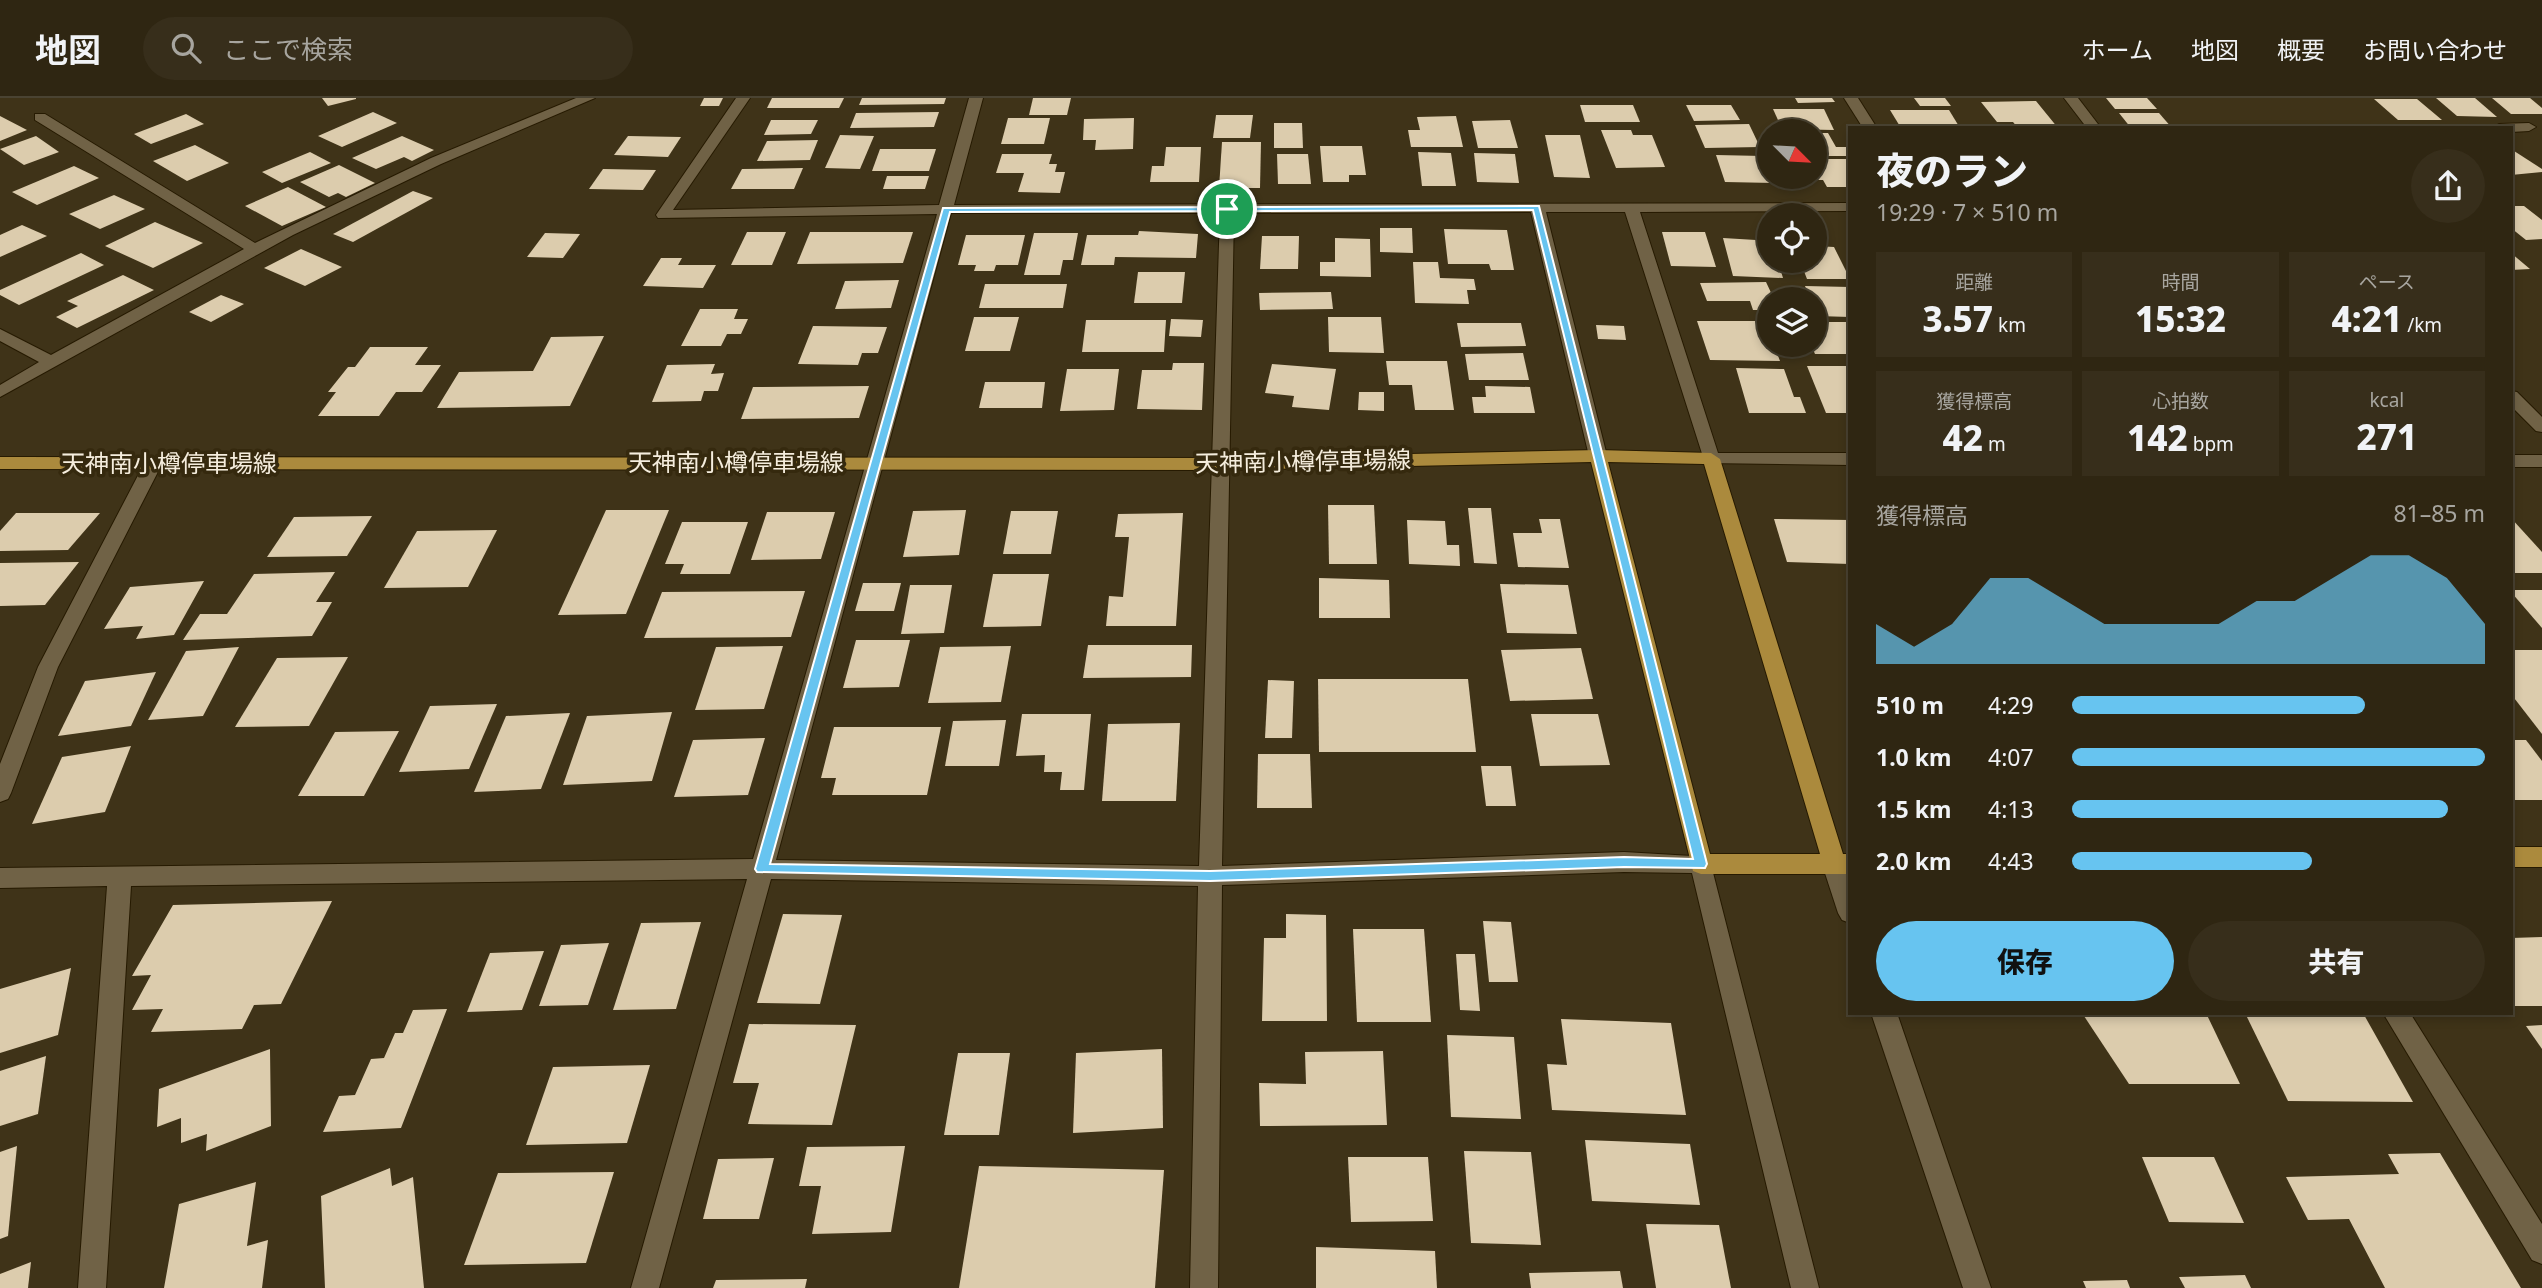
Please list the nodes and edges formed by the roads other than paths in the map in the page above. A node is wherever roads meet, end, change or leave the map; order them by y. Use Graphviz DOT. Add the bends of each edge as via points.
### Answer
graph roads {
  1 [pos="588,98"];
  2 [pos="743,98"];
  3 [pos="976,98"];
  4 [pos="1851,98"];
  5 [pos="2071,98"];
  6 [pos="40,117"];
  7 [pos="1869,126"];
  8 [pos="2092,126"];
  9 [pos="2529,127"];
  10 [pos="2513,128"];
  11 [pos="1537,207"];
  12 [pos="1631,207"];
  13 [pos="1848,207"];
  14 [pos="946,209"];
  15 [pos="1227,209"];
  16 [pos="256,250"];
  17 [pos="0,334"];
  18 [pos="51,362"];
  19 [pos="0,392"];
  20 [pos="2513,398"];
  21 [pos="2542,427"];
  22 [pos="1598,456"];
  23 [pos="1711,459"];
  24 [pos="1848,459"];
  25 [pos="2513,461"];
  26 [pos="2542,461"];
  27 [pos="0,463"];
  28 [pos="876,463"];
  29 [pos="153,464"];
  30 [pos="1223,464"];
  31 [pos="0,793"];
  32 [pos="2513,857"];
  33 [pos="2542,857"];
  34 [pos="1701,864"];
  35 [pos="1842,864"];
  36 [pos="762,869"];
  37 [pos="120,875"];
  38 [pos="1210,876"];
  39 [pos="0,878"];
  40 [pos="1848,901"];
  41 [pos="1885,1015"];
  42 [pos="2397,1015"];
  43 [pos="2542,1250"];
  44 [pos="92,1288"];
  45 [pos="645,1288"];
  46 [pos="1204,1288"];
  47 [pos="1805,1288"];
  48 [pos="1977,1288"];
  1 -- 16 [label="street" via="529,120"];
  2 -- 14 [label="street" via="663,215"];
  3 -- 14 [label="street"];
  4 -- 7 [label="street"];
  5 -- 8 [label="street"];
  6 -- 16 [label="street"];
  9 -- 10 [label="street"];
  11 -- 12 [label="street"];
  11 -- 15 [label="street"];
  11 -- 22 [label="street"];
  12 -- 13 [label="street"];
  12 -- 23 [label="street"];
  14 -- 15 [label="street"];
  14 -- 28 [label="street"];
  15 -- 30 [label="street"];
  16 -- 18 [label="street" via="130,314"];
  17 -- 18 [label="street"];
  18 -- 19 [label="street"];
  20 -- 21 [label="street"];
  22 -- 23 [label="main road, 天神南小樽停車場線"];
  22 -- 30 [label="main road, 天神南小樽停車場線"];
  22 -- 34 [label="main road"];
  23 -- 24 [label="street"];
  23 -- 35 [label="main road"];
  25 -- 26 [label="street"];
  27 -- 29 [label="main road, 天神南小樽停車場線"];
  28 -- 29 [label="main road, 天神南小樽停車場線"];
  28 -- 30 [label="main road, 天神南小樽停車場線"];
  28 -- 36 [label="street"];
  29 -- 31 [label="street" via="48,667"];
  30 -- 38 [label="street"];
  32 -- 33 [label="main road"];
  34 -- 35 [label="main road"];
  34 -- 38 [label="street" via="1624,862"];
  34 -- 47 [label="street"];
  35 -- 40 [label="street"];
  36 -- 37 [label="street"];
  36 -- 38 [label="street"];
  36 -- 45 [label="street"];
  37 -- 39 [label="street"];
  37 -- 44 [label="street"];
  38 -- 46 [label="street"];
  41 -- 48 [label="street"];
  42 -- 43 [label="street"];
}
